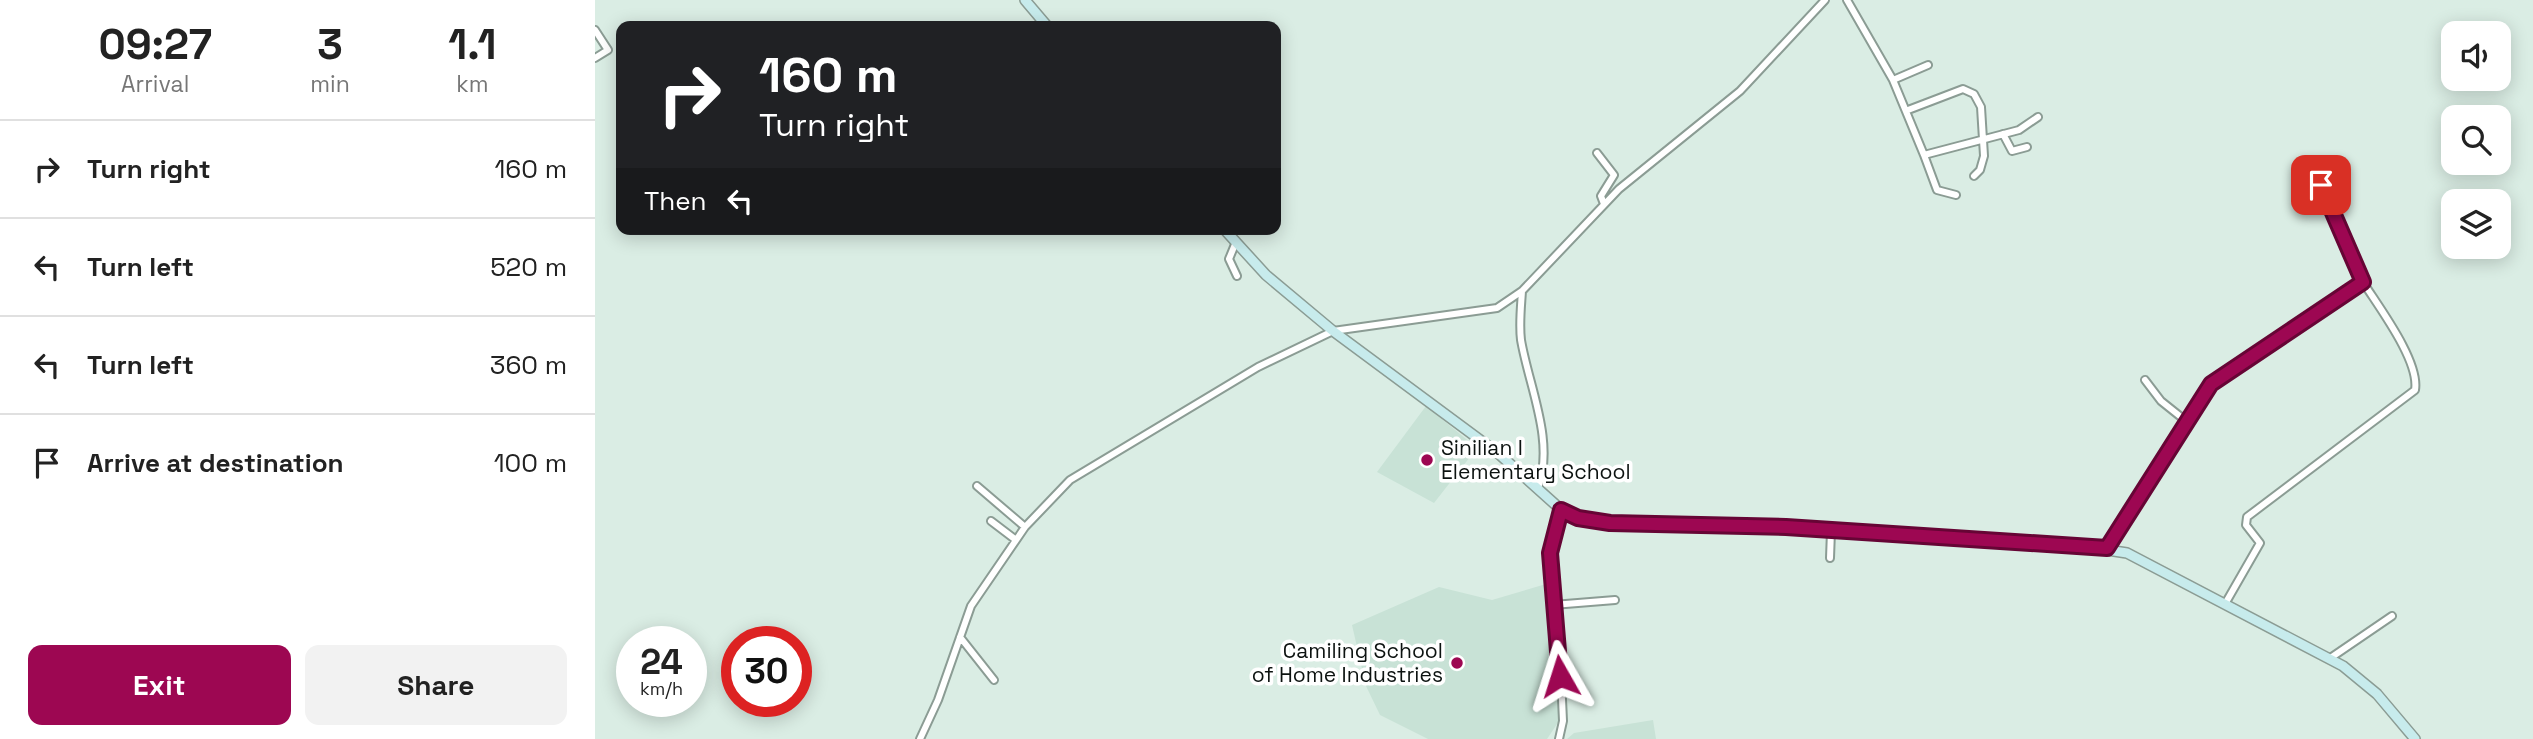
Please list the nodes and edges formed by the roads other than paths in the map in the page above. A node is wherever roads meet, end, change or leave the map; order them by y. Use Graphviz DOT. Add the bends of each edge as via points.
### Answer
graph roads {
  1 [pos="1025,0"];
  2 [pos="1825,0"];
  3 [pos="1847,0"];
  4 [pos="1043,21"];
  5 [pos="595,30"];
  6 [pos="595,58"];
  7 [pos="1929,65"];
  8 [pos="1893,80"];
  9 [pos="1907,110"];
  10 [pos="2038,117"];
  11 [pos="2003,134"];
  12 [pos="1981,138"];
  13 [pos="2027,147"];
  14 [pos="1597,153"];
  15 [pos="1924,155"];
  16 [pos="1974,176"];
  17 [pos="2321,185"];
  18 [pos="1957,195"];
  19 [pos="1604,204"];
  20 [pos="1230,235"];
  21 [pos="1236,242"];
  22 [pos="1237,276"];
  23 [pos="2363,282"];
  24 [pos="1522,291"];
  25 [pos="1333,331"];
  26 [pos="2145,380"];
  27 [pos="2186,421"];
  28 [pos="977,486"];
  29 [pos="1538,488"];
  30 [pos="1561,510"];
  31 [pos="991,521"];
  32 [pos="1025,527"];
  33 [pos="1831,531"];
  34 [pos="1016,540"];
  35 [pos="2107,548"];
  36 [pos="1830,558"];
  37 [pos="1615,600"];
  38 [pos="2225,604"];
  39 [pos="1553,605"];
  40 [pos="2392,616"];
  41 [pos="960,637"];
  42 [pos="2329,659"];
  43 [pos="993,680"];
  44 [pos="920,739"];
  45 [pos="1559,739"];
  46 [pos="2415,739"];
  1 -- 4 [label="street"];
  2 -- 19 [label="street" via="1731,99"];
  3 -- 8 [label="street"];
  5 -- 6 [label="street" via="608,50"];
  7 -- 8 [label="street"];
  8 -- 9 [label="street"];
  9 -- 12 [label="street" via="1967,90 1980,102"];
  9 -- 15 [label="street"];
  10 -- 11 [label="street" via="2025,128"];
  11 -- 12 [label="street"];
  11 -- 13 [label="street" via="2011,151"];
  12 -- 15 [label="street"];
  12 -- 16 [label="street" via="1984,156"];
  14 -- 19 [label="street" via="1614,175 1601,196"];
  15 -- 18 [label="street" via="1937,190"];
  17 -- 23 [label="street"];
  19 -- 24 [label="street"];
  20 -- 21 [label="street"];
  21 -- 22 [label="street" via="1229,259"];
  21 -- 25 [label="street" via="1266,275"];
  23 -- 27 [label="street" via="2216,380"];
  23 -- 38 [label="street" via="2404,350 2415,390 2247,517 2246,525 2260,543"];
  24 -- 25 [label="street" via="1489,311"];
  24 -- 29 [label="street" via="1522,342 1544,462"];
  25 -- 29 [label="street"];
  25 -- 32 [label="street" via="1258,367 1070,480"];
  26 -- 27 [label="street" via="2161,401"];
  27 -- 35 [label="street"];
  28 -- 32 [label="street"];
  29 -- 30 [label="street"];
  30 -- 33 [label="street" via="1610,523"];
  30 -- 39 [label="street" via="1550,553"];
  31 -- 34 [label="street"];
  32 -- 34 [label="street"];
  33 -- 35 [label="street"];
  33 -- 36 [label="street"];
  34 -- 41 [label="street" via="971,606"];
  35 -- 38 [label="street" via="2145,560"];
  37 -- 39 [label="street"];
  38 -- 42 [label="street"];
  39 -- 45 [label="street" via="1563,711"];
  40 -- 42 [label="street"];
  41 -- 43 [label="street"];
  41 -- 44 [label="street"];
  42 -- 46 [label="street" via="2377,694"];
}
